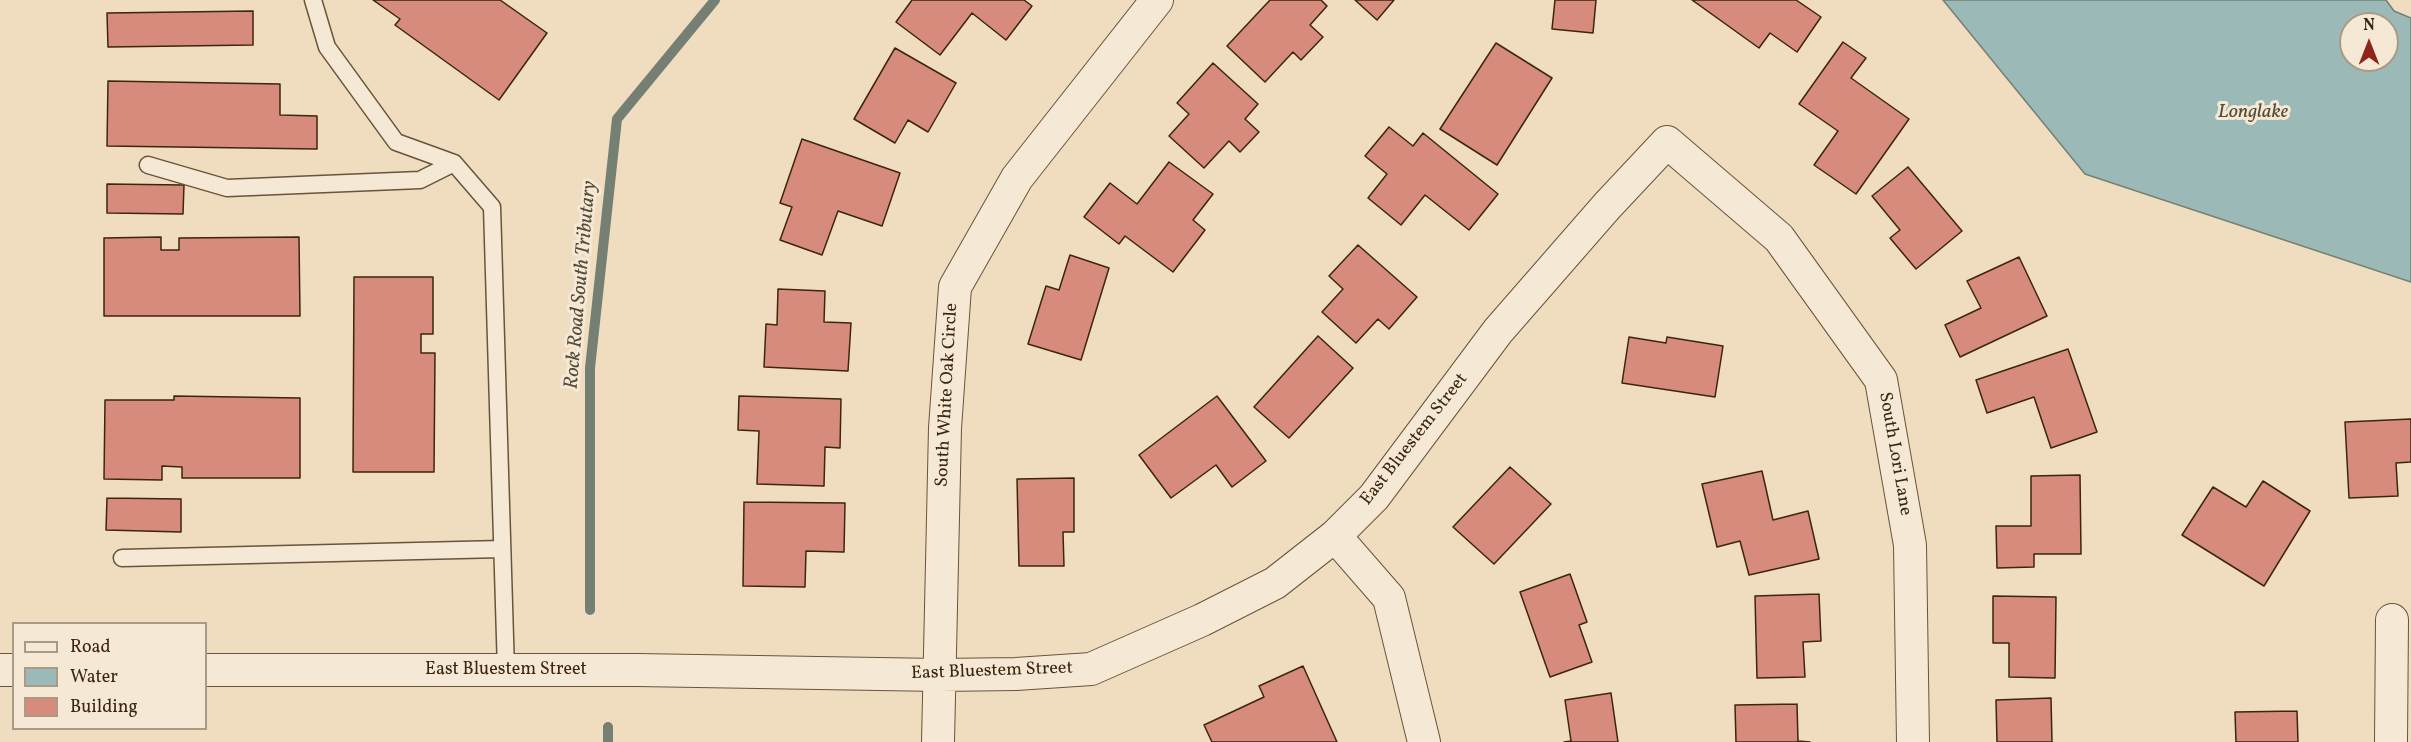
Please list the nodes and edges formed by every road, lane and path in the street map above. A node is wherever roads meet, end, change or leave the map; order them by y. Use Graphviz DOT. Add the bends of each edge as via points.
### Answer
graph roads {
  1 [pos="313,0"];
  2 [pos="1157,0"];
  3 [pos="1667,142"];
  4 [pos="454,163"];
  5 [pos="148,165"];
  6 [pos="1335,536"];
  7 [pos="502,549"];
  8 [pos="122,558"];
  9 [pos="2392,620"];
  10 [pos="207,670"];
  11 [pos="506,671"];
  12 [pos="939,675"];
  13 [pos="938,742"];
  14 [pos="1424,742"];
  15 [pos="1913,742"];
  16 [pos="2391,742"];
  1 -- 4 [label="lane" via="327,47 396,142"];
  2 -- 12 [label="street, South White Oak Circle" via="1017,178 955,287 945,428"];
  3 -- 6 [label="street, East Bluestem Street" via="1498,331 1374,497"];
  3 -- 15 [label="street, South Lori Lane" via="1779,238 1881,380 1910,545"];
  4 -- 5 [label="lane" via="420,180 227,188"];
  4 -- 7 [label="lane" via="492,207"];
  6 -- 12 [label="street, East Bluestem Street" via="1275,583 1091,669"];
  6 -- 14 [label="street" via="1389,598"];
  7 -- 8 [label="lane"];
  7 -- 11 [label="lane"];
  9 -- 16 [label="street"];
  10 -- 11 [label="street, East Bluestem Street"];
  11 -- 12 [label="street, East Bluestem Street"];
  12 -- 13 [label="street, South White Oak Circle"];
}
